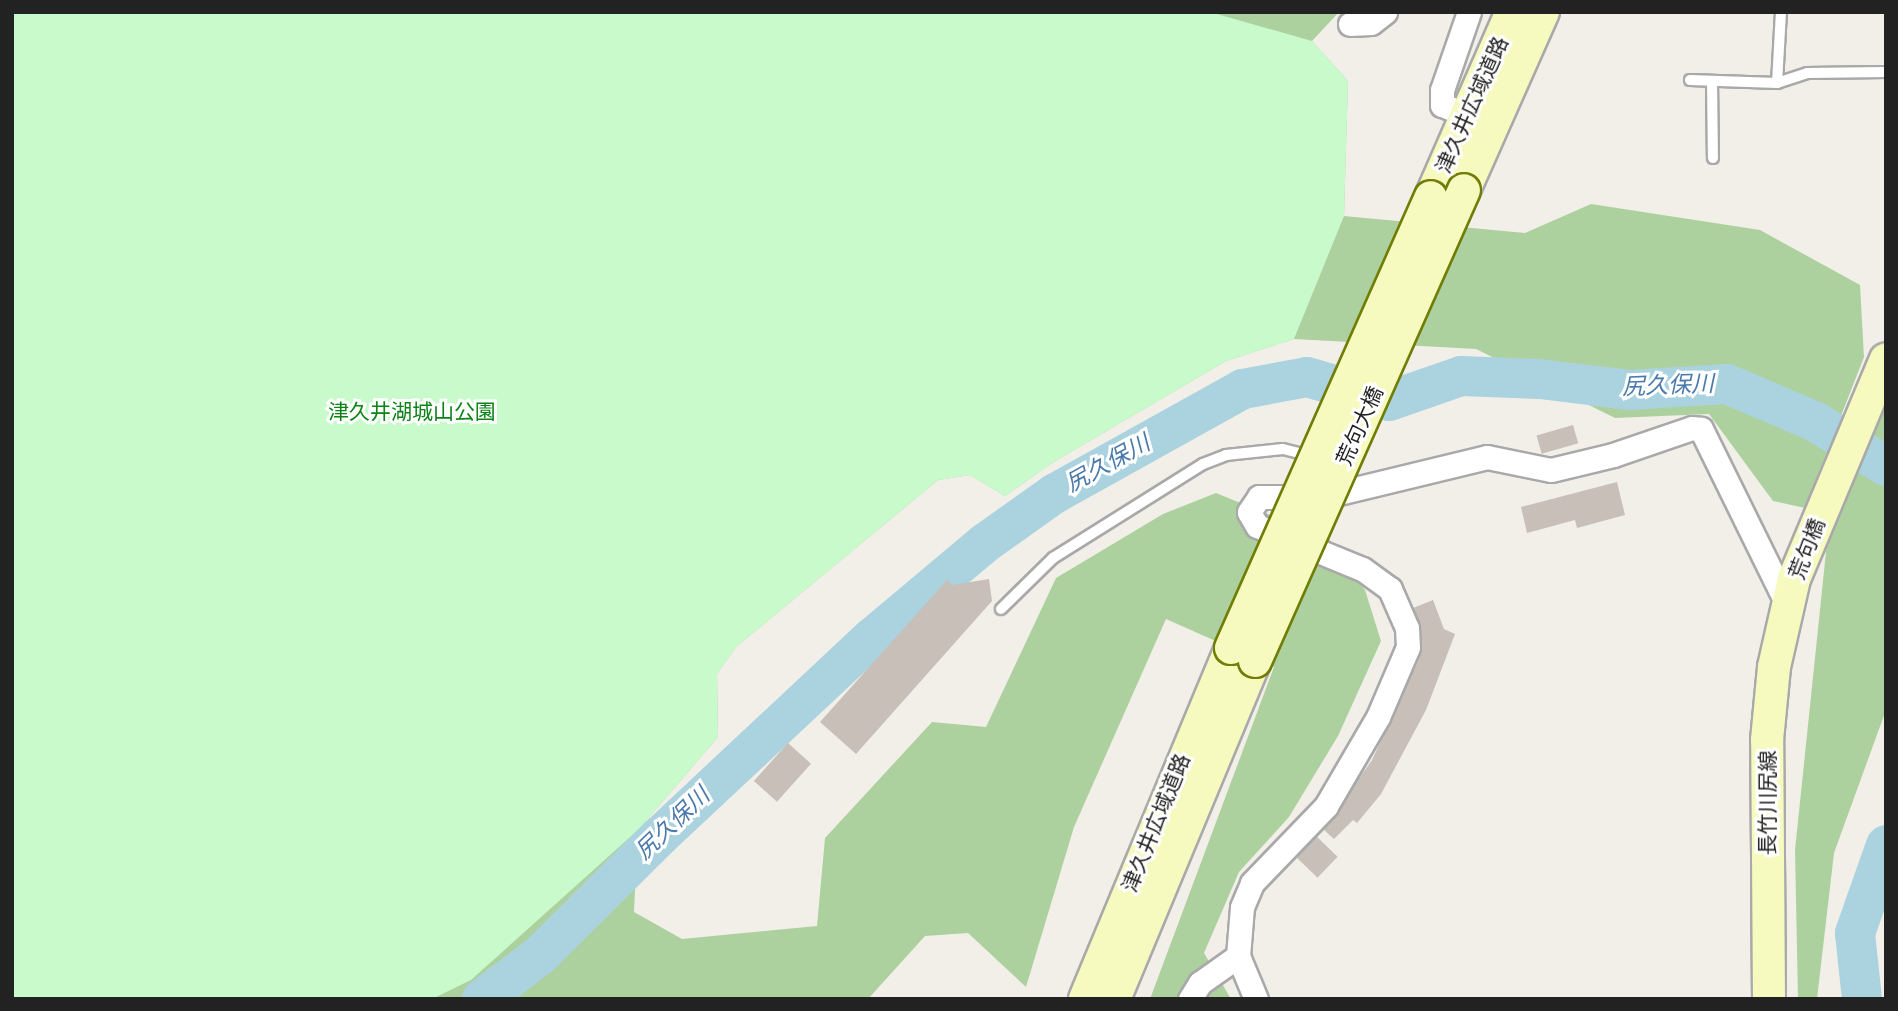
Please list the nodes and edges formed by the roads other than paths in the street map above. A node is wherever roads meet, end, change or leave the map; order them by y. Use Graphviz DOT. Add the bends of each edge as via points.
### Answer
graph roads {
  1 [pos="1385,12"];
  2 [pos="1469,12"];
  3 [pos="1512,12"];
  4 [pos="1543,12"];
  5 [pos="1782,12"];
  6 [pos="1350,24"];
  7 [pos="1886,72"];
  8 [pos="1690,80"];
  9 [pos="1712,81"];
  10 [pos="1777,83"];
  11 [pos="1467,115"];
  12 [pos="1713,158"];
  13 [pos="1464,190"];
  14 [pos="1431,198"];
  15 [pos="1886,359"];
  16 [pos="1886,407"];
  17 [pos="1362,490"];
  18 [pos="1802,582"];
  19 [pos="1002,609"];
  20 [pos="1790,610"];
  21 [pos="1243,655"];
  22 [pos="1238,956"];
  23 [pos="1085,999"];
  24 [pos="1114,999"];
  25 [pos="1190,999"];
  26 [pos="1256,999"];
  27 [pos="1769,999"];
  1 -- 6 [label="street" via="1371,23"];
  2 -- 11 [label="street" via="1442,90 1442,106"];
  3 -- 11 [label="main road, 津久井広域道路"];
  4 -- 13 [label="main road, 津久井広域道路"];
  5 -- 10 [label="lane"];
  7 -- 10 [label="lane" via="1807,74"];
  8 -- 9 [label="lane"];
  9 -- 10 [label="lane"];
  9 -- 12 [label="lane"];
  11 -- 14 [label="main road, 津久井広域道路"];
  13 -- 21 [label="main road, 荒句大橋, bridge"];
  14 -- 21 [label="main road, 荒句大橋, bridge"];
  15 -- 18 [label="main road, 荒句橋"];
  16 -- 18 [label="main road, 荒句橋"];
  17 -- 19 [label="lane" via="1329,463 1309,454 1283,449 1226,455 1203,464 1053,558"];
  17 -- 20 [label="street" via="1487,457 1551,470 1692,428 1702,429"];
  17 -- 22 [label="street" via="1322,497 1264,495 1250,508 1257,526 1378,578 1402,612 1408,648 1378,717 1326,806 1252,883 1240,914"];
  18 -- 20 [label="main road, 荒句橋"];
  20 -- 27 [label="main road, 長竹川尻線" via="1774,667 1769,710"];
  21 -- 23 [label="main road, 津久井広域道路"];
  21 -- 24 [label="main road, 津久井広域道路"];
  22 -- 25 [label="street" via="1200,983"];
  22 -- 26 [label="street"];
}
